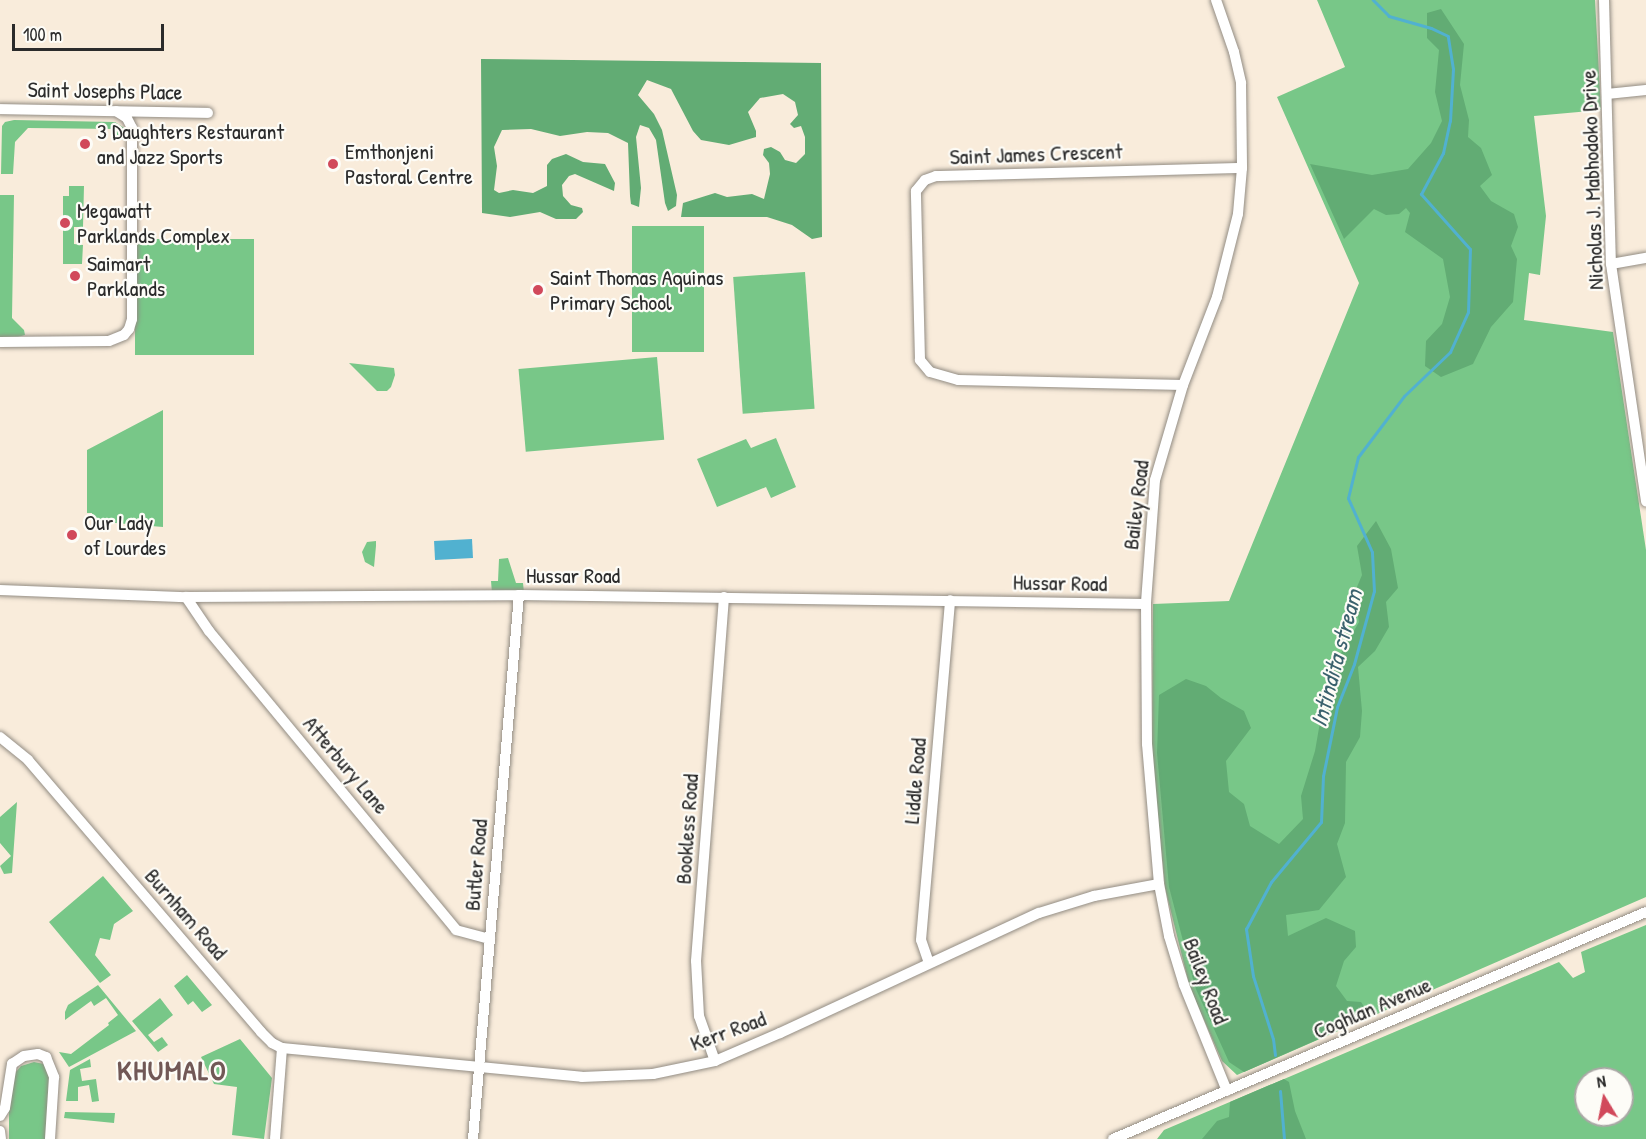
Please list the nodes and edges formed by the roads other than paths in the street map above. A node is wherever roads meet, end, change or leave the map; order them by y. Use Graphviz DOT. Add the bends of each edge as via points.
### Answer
graph roads {
  1 [pos="1216,0"];
  2 [pos="1604,0"];
  3 [pos="1646,90"];
  4 [pos="1607,93"];
  5 [pos="0,109"];
  6 [pos="116,111"];
  7 [pos="208,113"];
  8 [pos="1242,168"];
  9 [pos="1646,258"];
  10 [pos="1611,264"];
  11 [pos="0,342"];
  12 [pos="1184,385"];
  13 [pos="1646,501"];
  14 [pos="0,590"];
  15 [pos="519,595"];
  16 [pos="186,597"];
  17 [pos="724,597"];
  18 [pos="950,600"];
  19 [pos="1146,604"];
  20 [pos="0,737"];
  21 [pos="1159,884"];
  22 [pos="1646,912"];
  23 [pos="490,939"];
  24 [pos="929,963"];
  25 [pos="282,1048"];
  26 [pos="715,1061"];
  27 [pos="480,1067"];
  28 [pos="1227,1091"];
  29 [pos="0,1116"];
  30 [pos="1138,1128"];
  31 [pos="0,1131"];
  32 [pos="1,1139"];
  33 [pos="50,1139"];
  34 [pos="275,1139"];
  35 [pos="473,1139"];
  36 [pos="1113,1139"];
  37 [pos="1143,1139"];
  1 -- 8 [label="street, Bailey Road" via="1241,83"];
  2 -- 4 [label="street, Nicholas J. Mabhodoko Drive"];
  3 -- 4 [label="street"];
  4 -- 10 [label="street, Nicholas J. Mabhodoko Drive"];
  5 -- 6 [label="street, Saint Josephs Place"];
  6 -- 7 [label="street, Saint Josephs Place"];
  6 -- 11 [label="street" via="127,118 132,128 129,328 124,336 109,341"];
  8 -- 12 [label="street, Bailey Road" via="1232,244 1207,327"];
  8 -- 12 [label="street, Saint James Crescent" via="936,176 925,180 916,191 920,360 930,372 958,380"];
  9 -- 10 [label="street"];
  10 -- 13 [label="street, Nicholas J. Mabhodoko Drive"];
  12 -- 19 [label="street, Bailey Road" via="1155,480"];
  14 -- 16 [label="street, Hussar Road"];
  15 -- 16 [label="street, Hussar Road"];
  15 -- 17 [label="street, Hussar Road"];
  15 -- 23 [label="street, Butler Road"];
  16 -- 23 [label="street, Atterbury Lane" via="209,631 456,930"];
  17 -- 18 [label="street, Hussar Road"];
  17 -- 26 [label="street, Bookless Road" via="696,961 699,1016"];
  18 -- 19 [label="street, Hussar Road"];
  18 -- 24 [label="street, Liddle Road" via="921,940"];
  19 -- 21 [label="street, Bailey Road" via="1147,744"];
  20 -- 25 [label="street, Burnham Road" via="28,760 261,1032"];
  21 -- 24 [label="street, Kerr Road" via="1064,904"];
  21 -- 28 [label="street, Bailey Road" via="1176,963"];
  22 -- 28 [label="street, Coghlan Avenue"];
  23 -- 27 [label="street, Butler Road"];
  24 -- 26 [label="street, Kerr Road"];
  25 -- 27 [label="street, Kerr Road"];
  25 -- 34 [label="street"];
  26 -- 27 [label="street, Kerr Road" via="653,1074 582,1077"];
  27 -- 35 [label="street, Butler Road"];
  28 -- 30 [label="street, Coghlan Avenue"];
  29 -- 33 [label="street" via="5,1108 12,1064 24,1056 46,1057 54,1077"];
  30 -- 36 [label="street, Coghlan Avenue"];
  30 -- 37 [label="street"];
  31 -- 32 [label="street"];
}
